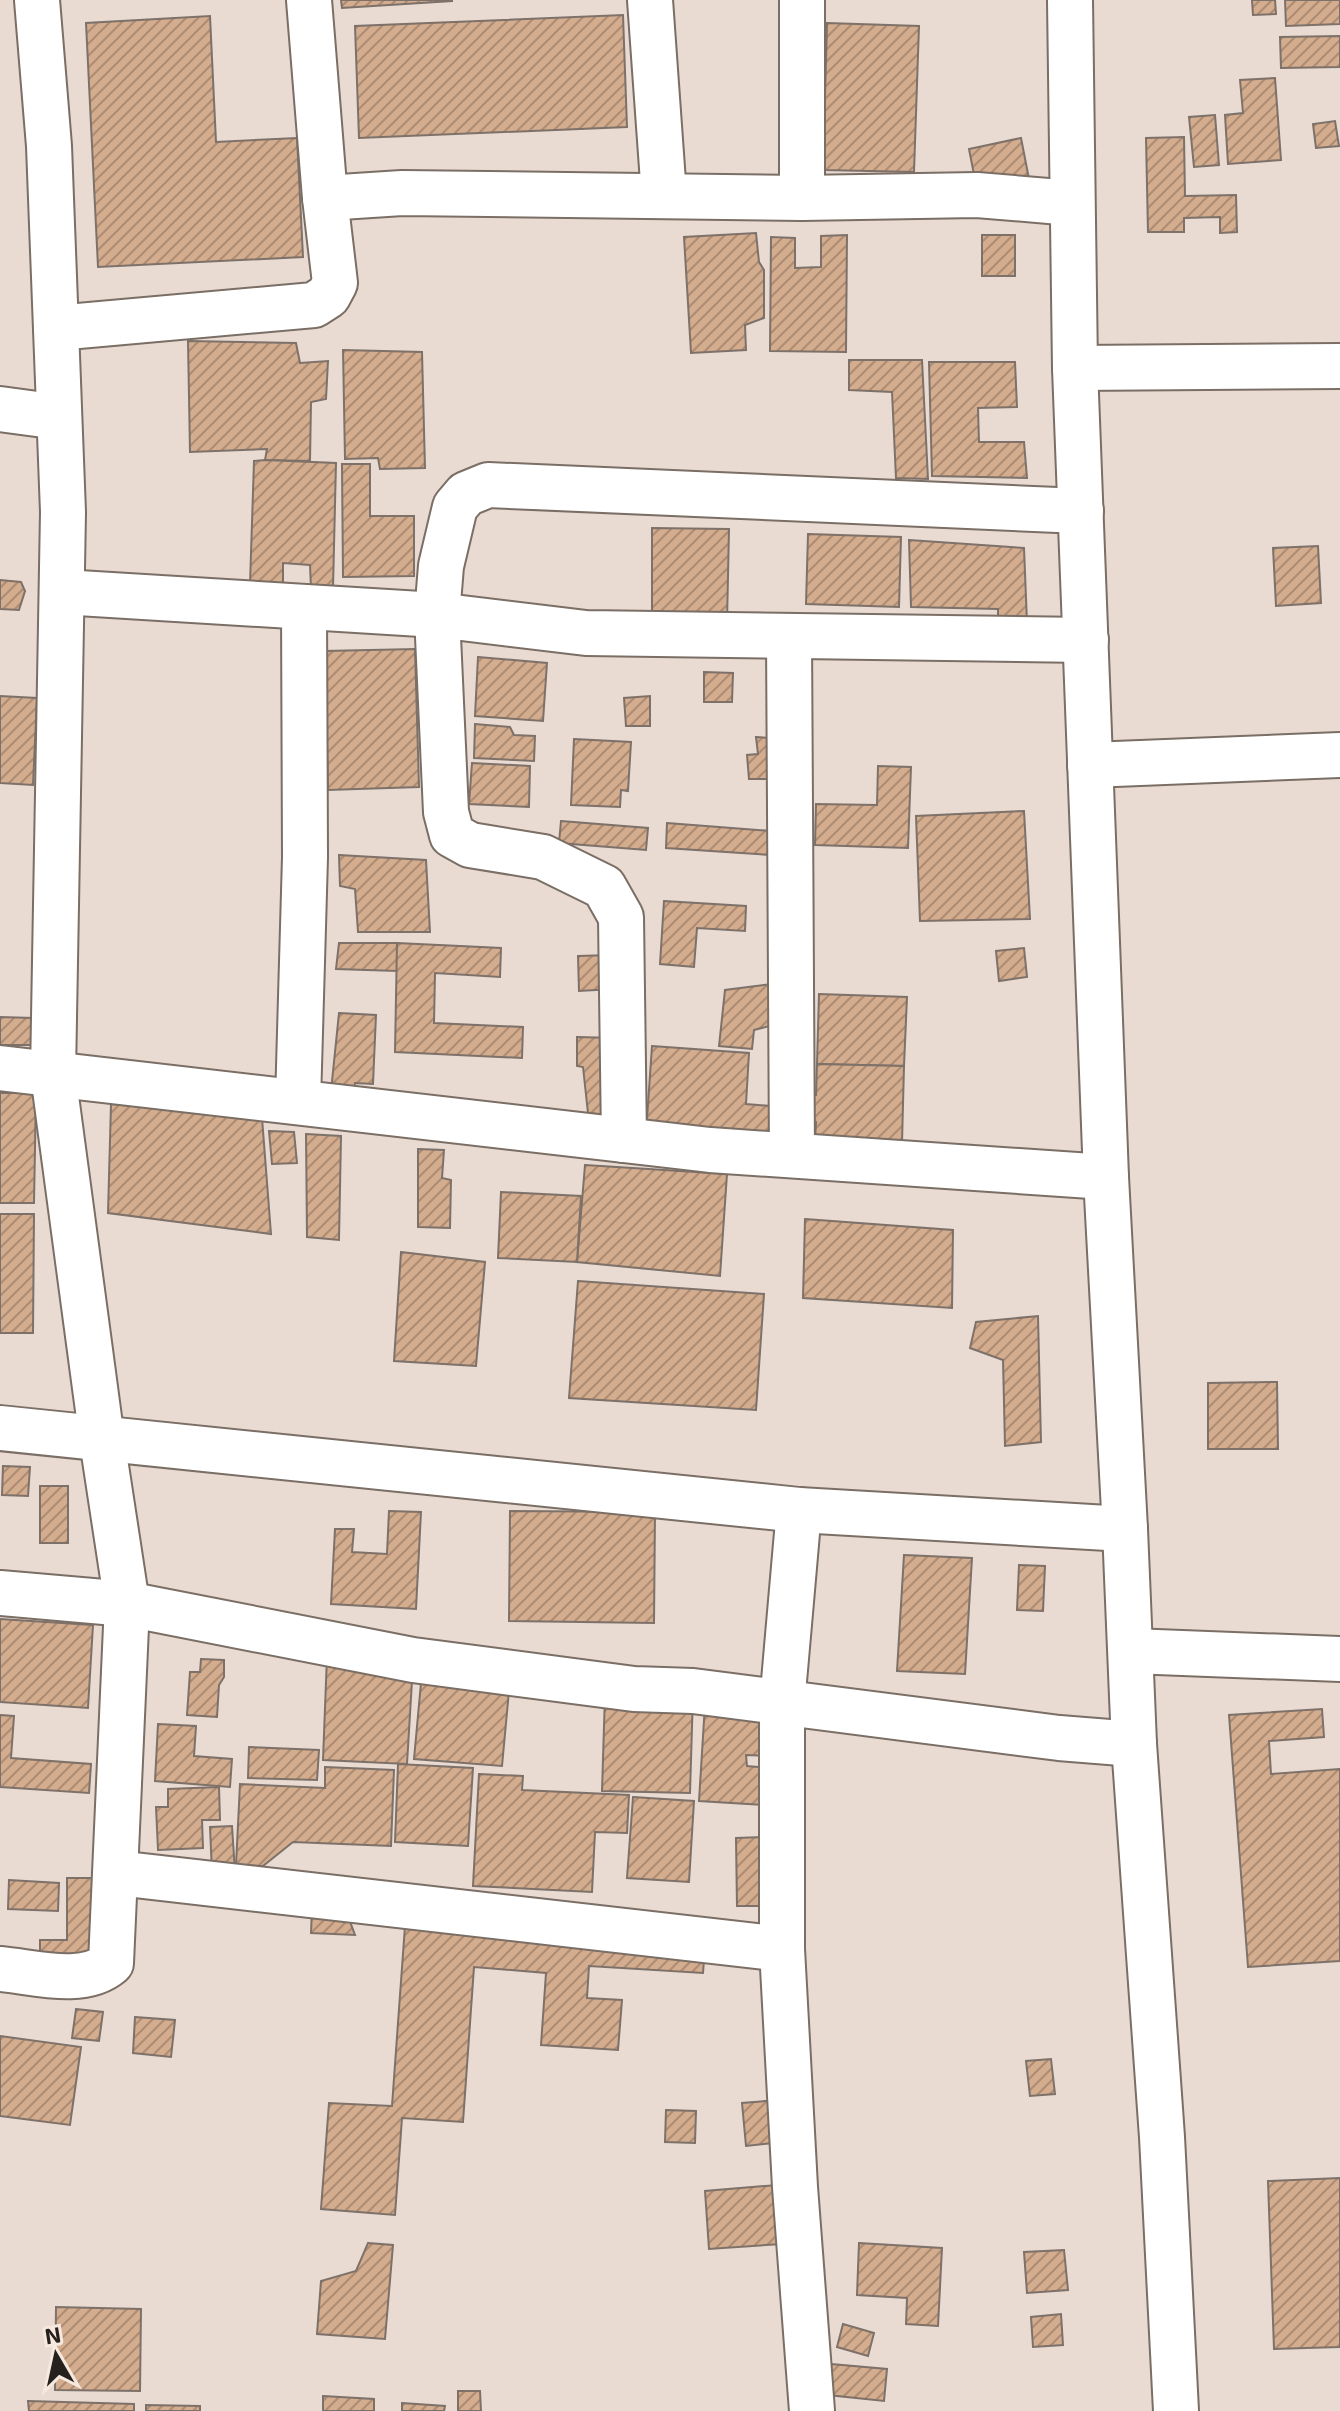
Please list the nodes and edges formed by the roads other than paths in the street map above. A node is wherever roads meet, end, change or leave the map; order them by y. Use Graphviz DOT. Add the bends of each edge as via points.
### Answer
graph roads {
  1 [pos="37,0"];
  2 [pos="309,0"];
  3 [pos="650,0"];
  4 [pos="802,0"];
  5 [pos="1070,0"];
  6 [pos="664,196"];
  7 [pos="325,198"];
  8 [pos="802,198"];
  9 [pos="1072,203"];
  10 [pos="56,328"];
  11 [pos="1340,366"];
  12 [pos="1075,368"];
  13 [pos="0,409"];
  14 [pos="59,417"];
  15 [pos="1081,511"];
  16 [pos="62,592"];
  17 [pos="304,607"];
  18 [pos="437,615"];
  19 [pos="789,636"];
  20 [pos="1086,640"];
  21 [pos="1340,755"];
  22 [pos="1090,765"];
  23 [pos="0,1068"];
  24 [pos="53,1074"];
  25 [pos="298,1102"];
  26 [pos="624,1140"];
  27 [pos="792,1155"];
  28 [pos="1106,1177"];
  29 [pos="0,1428"];
  30 [pos="102,1440"];
  31 [pos="799,1510"];
  32 [pos="1125,1529"];
  33 [pos="0,1593"];
  34 [pos="127,1604"];
  35 [pos="1131,1651"];
  36 [pos="1340,1659"];
  37 [pos="782,1704"];
  38 [pos="1134,1744"];
  39 [pos="117,1873"];
  40 [pos="782,1949"];
  41 [pos="0,1969"];
  42 [pos="812,2411"];
  43 [pos="1176,2411"];
  1 -- 10 [label="street"];
  2 -- 7 [label="street"];
  3 -- 6 [label="street"];
  4 -- 8 [label="street"];
  5 -- 9 [label="street"];
  6 -- 7 [label="street" via="402,193"];
  6 -- 8 [label="street"];
  7 -- 10 [label="street" via="335,283 314,305"];
  8 -- 9 [label="street" via="977,195"];
  9 -- 12 [label="street"];
  10 -- 14 [label="street"];
  11 -- 12 [label="street"];
  12 -- 15 [label="street"];
  13 -- 14 [label="street"];
  14 -- 16 [label="street"];
  15 -- 18 [label="street" via="488,485 466,494 455,507 441,566"];
  15 -- 20 [label="street"];
  16 -- 17 [label="street"];
  16 -- 24 [label="street"];
  17 -- 18 [label="street"];
  17 -- 25 [label="street" via="305,857"];
  18 -- 19 [label="street" via="586,633"];
  18 -- 26 [label="street" via="446,812 452,835 470,845 543,857 604,887 621,917"];
  19 -- 20 [label="street"];
  19 -- 27 [label="street"];
  20 -- 22 [label="street"];
  21 -- 22 [label="street"];
  22 -- 28 [label="street"];
  23 -- 24 [label="street"];
  24 -- 25 [label="street"];
  24 -- 30 [label="street"];
  25 -- 26 [label="street"];
  26 -- 27 [label="street"];
  27 -- 28 [label="street"];
  28 -- 32 [label="street"];
  29 -- 30 [label="street"];
  30 -- 31 [label="street"];
  30 -- 34 [label="street"];
  31 -- 32 [label="street"];
  31 -- 37 [label="street"];
  32 -- 35 [label="street"];
  33 -- 34 [label="street"];
  34 -- 37 [label="street" via="413,1660"];
  34 -- 39 [label="street"];
  35 -- 36 [label="street"];
  35 -- 38 [label="street"];
  37 -- 38 [label="street"];
  37 -- 40 [label="street"];
  38 -- 43 [label="street"];
  39 -- 40 [label="street"];
  39 -- 41 [label="street" via="111,1963 99,1973 78,1977"];
  40 -- 42 [label="street"];
}
